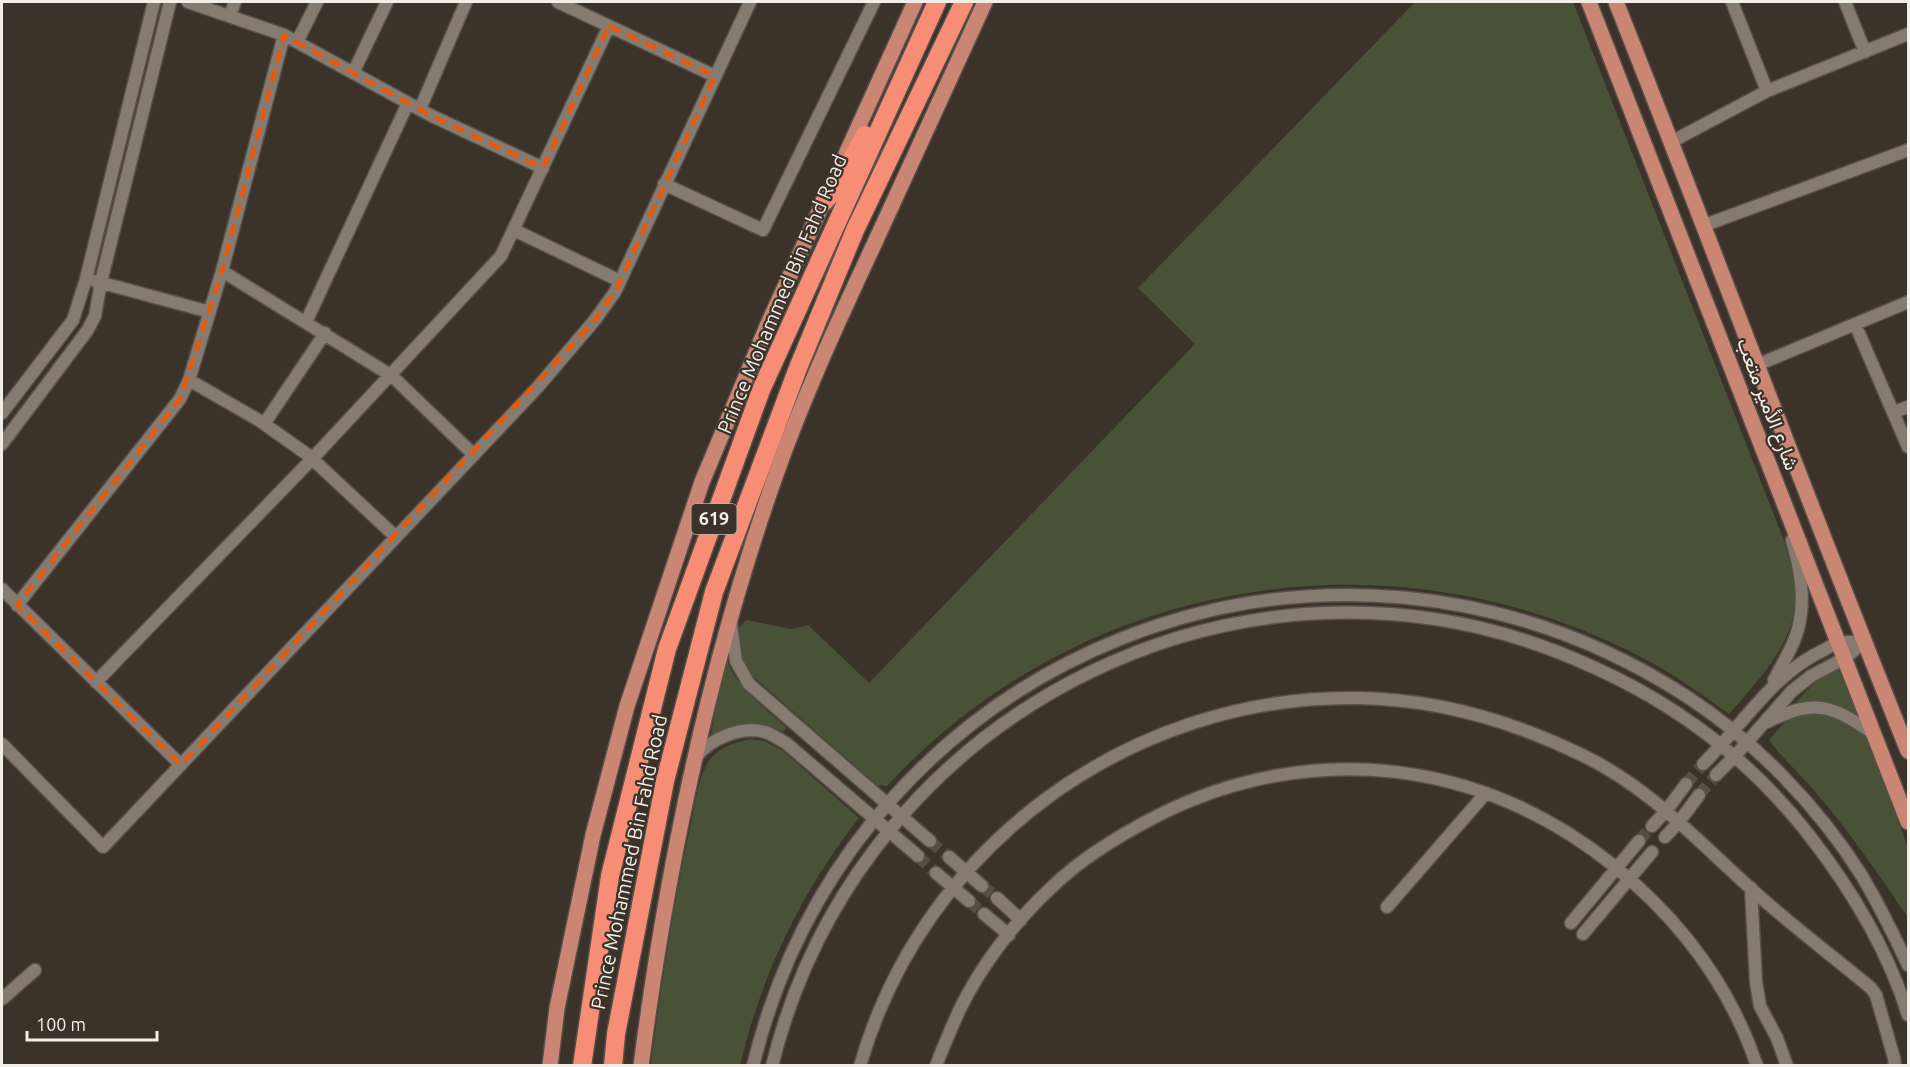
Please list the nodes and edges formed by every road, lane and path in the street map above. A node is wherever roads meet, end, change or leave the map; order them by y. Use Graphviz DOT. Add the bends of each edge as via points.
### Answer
graph roads {
  1 [pos="154,2"];
  2 [pos="171,2"];
  3 [pos="188,2"];
  4 [pos="235,2"];
  5 [pos="317,2"];
  6 [pos="387,2"];
  7 [pos="466,2"];
  8 [pos="558,2"];
  9 [pos="750,2"];
  10 [pos="874,2"];
  11 [pos="915,2"];
  12 [pos="937,2"];
  13 [pos="964,2"];
  14 [pos="985,2"];
  15 [pos="1589,2"];
  16 [pos="1616,2"];
  17 [pos="1732,2"];
  18 [pos="1845,2"];
  19 [pos="230,15"];
  20 [pos="609,26"];
  21 [pos="1908,34"];
  22 [pos="284,35"];
  23 [pos="297,42"];
  24 [pos="1865,52"];
  25 [pos="353,73"];
  26 [pos="715,76"];
  27 [pos="1767,91"];
  28 [pos="894,95"];
  29 [pos="408,103"];
  30 [pos="420,109"];
  31 [pos="1671,142"];
  32 [pos="1908,150"];
  33 [pos="1652,163"];
  34 [pos="543,168"];
  35 [pos="664,184"];
  36 [pos="824,202"];
  37 [pos="1705,225"];
  38 [pos="513,230"];
  39 [pos="222,272"];
  40 [pos="86,279"];
  41 [pos="620,281"];
  42 [pos="101,282"];
  43 [pos="1908,302"];
  44 [pos="210,312"];
  45 [pos="306,322"];
  46 [pos="1855,324"];
  47 [pos="324,333"];
  48 [pos="1758,365"];
  49 [pos="392,376"];
  50 [pos="189,380"];
  51 [pos="1908,407"];
  52 [pos="1894,412"];
  53 [pos="2,413"];
  54 [pos="264,424"];
  55 [pos="2,444"];
  56 [pos="1908,447"];
  57 [pos="474,455"];
  58 [pos="312,459"];
  59 [pos="1779,489"];
  60 [pos="396,537"];
  61 [pos="2,589"];
  62 [pos="17,605"];
  63 [pos="731,614"];
  64 [pos="1864,642"];
  65 [pos="1839,643"];
  66 [pos="1845,658"];
  67 [pos="1784,669"];
  68 [pos="96,682"];
  69 [pos="1761,726"];
  70 [pos="1733,732"];
  71 [pos="1874,734"];
  72 [pos="1746,743"];
  73 [pos="2,744"];
  74 [pos="1722,746"];
  75 [pos="1908,751"];
  76 [pos="695,757"];
  77 [pos="1734,757"];
  78 [pos="1703,764"];
  79 [pos="181,765"];
  80 [pos="1716,775"];
  81 [pos="1686,784"];
  82 [pos="1486,793"];
  83 [pos="1699,795"];
  84 [pos="886,804"];
  85 [pos="1666,811"];
  86 [pos="900,816"];
  87 [pos="874,820"];
  88 [pos="1679,822"];
  89 [pos="1908,822"];
  90 [pos="1652,826"];
  91 [pos="888,832"];
  92 [pos="1665,837"];
  93 [pos="930,841"];
  94 [pos="1639,841"];
  95 [pos="1652,852"];
  96 [pos="918,856"];
  97 [pos="949,857"];
  98 [pos="1617,869"];
  99 [pos="965,872"];
  100 [pos="936,873"];
  101 [pos="1630,879"];
  102 [pos="982,886"];
  103 [pos="953,888"];
  104 [pos="1751,888"];
  105 [pos="997,898"];
  106 [pos="969,901"];
  107 [pos="1387,908"];
  108 [pos="984,914"];
  109 [pos="1021,920"];
  110 [pos="1570,923"];
  111 [pos="1583,934"];
  112 [pos="1009,935"];
  113 [pos="1908,965"];
  114 [pos="35,970"];
  115 [pos="2,999"];
  116 [pos="1908,1015"];
  117 [pos="550,1065"];
  118 [pos="582,1065"];
  119 [pos="613,1065"];
  120 [pos="641,1065"];
  121 [pos="753,1065"];
  122 [pos="772,1065"];
  123 [pos="861,1065"];
  124 [pos="936,1065"];
  125 [pos="1757,1065"];
  126 [pos="1786,1065"];
  127 [pos="1895,1065"];
  1 -- 40 [label="street"];
  2 -- 42 [label="street"];
  3 -- 19 [label="street"];
  4 -- 19 [label="street"];
  5 -- 23 [label="street"];
  6 -- 25 [label="street"];
  7 -- 30 [label="street"];
  8 -- 20 [label="street"];
  9 -- 26 [label="street"];
  10 -- 35 [label="street" via="763,230"];
  11 -- 36 [label="main road"];
  12 -- 28 [label="highway, Prince Mohammed Bin Fahd Road / 619"];
  13 -- 119 [label="highway, Prince Mohammed Bin Fahd Road / 619" via="855,230 798,368 714,592 664,781"];
  14 -- 63 [label="main road" via="821,358 775,477"];
  15 -- 33 [label="main road, شارع الأمير متعب"];
  16 -- 31 [label="main road, شارع الأمير متعب"];
  17 -- 27 [label="street"];
  18 -- 24 [label="street"];
  19 -- 22 [label="street"];
  20 -- 26 [label="street"];
  20 -- 34 [label="street"];
  21 -- 24 [label="street"];
  22 -- 23 [label="street"];
  22 -- 39 [label="street"];
  23 -- 25 [label="street"];
  24 -- 27 [label="street"];
  25 -- 29 [label="street"];
  26 -- 35 [label="street"];
  27 -- 31 [label="street"];
  28 -- 36 [label="highway" via="879,110"];
  28 -- 118 [label="highway, Prince Mohammed Bin Fahd Road / 619" via="761,390 667,649 610,876"];
  29 -- 30 [label="street"];
  29 -- 45 [label="street"];
  30 -- 34 [label="street"];
  31 -- 37 [label="main road, شارع الأمير متعب"];
  32 -- 37 [label="street"];
  33 -- 37 [label="main road" via="1711,293 1721,302 1723,293"];
  33 -- 59 [label="main road, شارع الأمير متعب"];
  34 -- 38 [label="street"];
  35 -- 41 [label="street"];
  36 -- 117 [label="main road" via="702,482 627,706 592,834 556,1008"];
  37 -- 48 [label="main road, شارع الأمير متعب"];
  38 -- 41 [label="street"];
  38 -- 49 [label="street" via="501,256"];
  39 -- 44 [label="street"];
  39 -- 45 [label="street"];
  40 -- 42 [label="street"];
  40 -- 53 [label="street" via="73,320"];
  41 -- 57 [label="street" via="594,321"];
  42 -- 44 [label="street"];
  42 -- 55 [label="street" via="95,316 87,331"];
  43 -- 46 [label="street"];
  44 -- 50 [label="street"];
  45 -- 47 [label="street"];
  46 -- 48 [label="street"];
  46 -- 52 [label="street"];
  47 -- 49 [label="street"];
  47 -- 54 [label="street"];
  48 -- 64 [label="main road, شارع الأمير متعب"];
  49 -- 57 [label="street"];
  49 -- 58 [label="street"];
  50 -- 54 [label="street"];
  50 -- 62 [label="street" via="180,399"];
  51 -- 52 [label="street"];
  52 -- 56 [label="street"];
  54 -- 58 [label="street"];
  57 -- 60 [label="street"];
  58 -- 60 [label="street"];
  58 -- 68 [label="street"];
  59 -- 65 [label="main road, شارع الأمير متعب"];
  59 -- 67 [label="street" via="1802,593 1798,629"];
  60 -- 79 [label="street"];
  61 -- 62 [label="street"];
  62 -- 68 [label="street"];
  63 -- 76 [label="main road"];
  63 -- 84 [label="street" via="736,661 749,684"];
  64 -- 65 [label="street"];
  64 -- 66 [label="street"];
  64 -- 75 [label="main road, شارع الأمير متعب"];
  65 -- 66 [label="main road, شارع الأمير متعب"];
  65 -- 67 [label="street"];
  66 -- 69 [label="street" via="1792,691"];
  66 -- 71 [label="main road, شارع الأمير متعب"];
  67 -- 70 [label="street"];
  68 -- 79 [label="street"];
  69 -- 71 [label="street" via="1791,710 1809,706 1850,718"];
  69 -- 72 [label="street"];
  70 -- 72 [label="street"];
  70 -- 74 [label="street"];
  70 -- 84 [label="street" via="1688,697 1635,666 1530,622 1424,599 1356,594 1292,597 1177,619 1113,641 1053,670 986,712 912,775"];
  71 -- 89 [label="main road, شارع الأمير متعب"];
  72 -- 77 [label="street"];
  72 -- 113 [label="street" via="1797,792 1835,839 1887,920"];
  73 -- 79 [label="street" via="103,847"];
  74 -- 77 [label="street"];
  74 -- 78 [label="street"];
  74 -- 86 [label="street" via="1678,712 1627,682 1525,640 1463,624 1399,615 1294,615 1239,622 1182,637 1120,658 1062,686 971,747"];
  76 -- 87 [label="street" via="726,736 751,730 767,733 786,743"];
  76 -- 120 [label="main road" via="670,873"];
  77 -- 80 [label="street"];
  77 -- 116 [label="street" via="1795,817 1845,884 1888,963"];
  81 -- 85 [label="street"];
  82 -- 98 [label="street" via="1552,824"];
  82 -- 107 [label="street"];
  82 -- 109 [label="street" via="1401,772 1340,768 1267,776 1233,785 1183,803 1114,840 1062,878"];
  83 -- 88 [label="street"];
  84 -- 86 [label="street"];
  84 -- 87 [label="street"];
  85 -- 88 [label="street"];
  85 -- 90 [label="street"];
  85 -- 99 [label="street" via="1630,783 1587,758 1497,720 1401,701 1303,700 1205,719 1103,761 1026,813"];
  86 -- 91 [label="street"];
  86 -- 93 [label="street"];
  87 -- 91 [label="street"];
  87 -- 121 [label="street" via="824,891 795,944 767,1014"];
  88 -- 92 [label="street"];
  88 -- 104 [label="street"];
  91 -- 96 [label="street"];
  91 -- 122 [label="street" via="849,885 804,967"];
  94 -- 98 [label="street"];
  95 -- 101 [label="street"];
  97 -- 99 [label="street"];
  98 -- 101 [label="street"];
  98 -- 110 [label="street"];
  99 -- 102 [label="street"];
  99 -- 103 [label="street"];
  100 -- 103 [label="street"];
  101 -- 111 [label="street"];
  101 -- 125 [label="street" via="1675,923 1711,970"];
  103 -- 106 [label="street"];
  103 -- 123 [label="street" via="896,975"];
  104 -- 126 [label="street" via="1760,1006"];
  104 -- 127 [label="street" via="1871,988"];
  105 -- 109 [label="street"];
  108 -- 112 [label="street"];
  109 -- 112 [label="street"];
  112 -- 124 [label="street" via="970,990"];
  114 -- 115 [label="street"];
}
